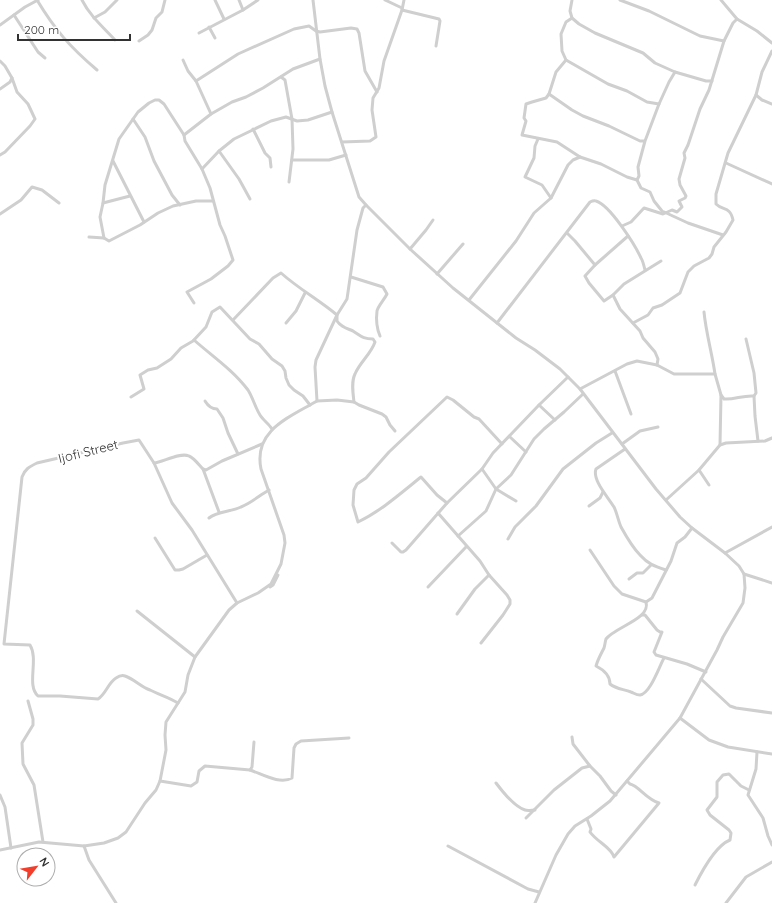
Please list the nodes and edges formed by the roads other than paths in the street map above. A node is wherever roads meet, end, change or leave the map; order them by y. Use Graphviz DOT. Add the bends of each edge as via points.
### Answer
graph roads {
  1 [pos="37,0"];
  2 [pos="82,0"];
  3 [pos="117,0"];
  4 [pos="165,0"];
  5 [pos="215,0"];
  6 [pos="239,0"];
  7 [pos="258,0"];
  8 [pos="313,0"];
  9 [pos="385,0"];
  10 [pos="404,0"];
  11 [pos="572,0"];
  12 [pos="620,0"];
  13 [pos="721,0"];
  14 [pos="402,9"];
  15 [pos="243,10"];
  16 [pos="14,15"];
  17 [pos="94,18"];
  18 [pos="572,18"];
  19 [pos="224,19"];
  20 [pos="737,19"];
  21 [pos="0,25"];
  22 [pos="209,27"];
  23 [pos="316,31"];
  24 [pos="199,34"];
  25 [pos="215,38"];
  26 [pos="115,40"];
  27 [pos="139,41"];
  28 [pos="724,41"];
  29 [pos="772,43"];
  30 [pos="436,46"];
  31 [pos="772,51"];
  32 [pos="45,58"];
  33 [pos="320,59"];
  34 [pos="183,60"];
  35 [pos="566,60"];
  36 [pos="0,61"];
  37 [pos="97,70"];
  38 [pos="675,72"];
  39 [pos="281,77"];
  40 [pos="12,78"];
  41 [pos="196,81"];
  42 [pos="712,82"];
  43 [pos="0,89"];
  44 [pos="377,92"];
  45 [pos="549,94"];
  46 [pos="756,95"];
  47 [pos="659,104"];
  48 [pos="772,104"];
  49 [pos="332,112"];
  50 [pos="211,114"];
  51 [pos="133,119"];
  52 [pos="292,119"];
  53 [pos="254,129"];
  54 [pos="184,135"];
  55 [pos="538,138"];
  56 [pos="645,141"];
  57 [pos="342,142"];
  58 [pos="219,151"];
  59 [pos="0,155"];
  60 [pos="346,155"];
  61 [pos="580,157"];
  62 [pos="113,160"];
  63 [pos="292,160"];
  64 [pos="726,163"];
  65 [pos="271,167"];
  66 [pos="202,169"];
  67 [pos="637,180"];
  68 [pos="289,182"];
  69 [pos="772,184"];
  70 [pos="130,196"];
  71 [pos="550,198"];
  72 [pos="250,199"];
  73 [pos="213,201"];
  74 [pos="59,203"];
  75 [pos="103,204"];
  76 [pos="180,205"];
  77 [pos="366,205"];
  78 [pos="667,212"];
  79 [pos="0,214"];
  80 [pos="433,220"];
  81 [pos="144,222"];
  82 [pos="622,226"];
  83 [pos="567,233"];
  84 [pos="723,235"];
  85 [pos="628,236"];
  86 [pos="89,237"];
  87 [pos="104,238"];
  88 [pos="463,244"];
  89 [pos="410,249"];
  90 [pos="661,261"];
  91 [pos="595,265"];
  92 [pos="645,270"];
  93 [pos="437,274"];
  94 [pos="351,277"];
  95 [pos="305,293"];
  96 [pos="613,296"];
  97 [pos="468,300"];
  98 [pos="194,303"];
  99 [pos="704,312"];
  100 [pos="337,315"];
  101 [pos="233,320"];
  102 [pos="286,323"];
  103 [pos="497,323"];
  104 [pos="633,323"];
  105 [pos="380,336"];
  106 [pos="746,339"];
  107 [pos="194,340"];
  108 [pos="657,365"];
  109 [pos="615,371"];
  110 [pos="715,374"];
  111 [pos="568,377"];
  112 [pos="580,389"];
  113 [pos="583,394"];
  114 [pos="721,395"];
  115 [pos="754,396"];
  116 [pos="131,397"];
  117 [pos="205,401"];
  118 [pos="317,401"];
  119 [pos="354,402"];
  120 [pos="310,405"];
  121 [pos="539,405"];
  122 [pos="631,414"];
  123 [pos="555,420"];
  124 [pos="658,427"];
  125 [pos="272,429"];
  126 [pos="395,431"];
  127 [pos="612,433"];
  128 [pos="510,437"];
  129 [pos="772,438"];
  130 [pos="758,441"];
  131 [pos="262,444"];
  132 [pos="502,444"];
  133 [pos="622,444"];
  134 [pos="720,445"];
  135 [pos="625,449"];
  136 [pos="526,452"];
  137 [pos="238,454"];
  138 [pos="154,463"];
  139 [pos="203,469"];
  140 [pos="482,469"];
  141 [pos="699,470"];
  142 [pos="709,485"];
  143 [pos="496,489"];
  144 [pos="269,490"];
  145 [pos="603,492"];
  146 [pos="666,500"];
  147 [pos="516,501"];
  148 [pos="446,503"];
  149 [pos="589,506"];
  150 [pos="219,512"];
  151 [pos="438,513"];
  152 [pos="209,518"];
  153 [pos="772,527"];
  154 [pos="692,528"];
  155 [pos="458,536"];
  156 [pos="155,538"];
  157 [pos="508,539"];
  158 [pos="392,543"];
  159 [pos="466,547"];
  160 [pos="590,550"];
  161 [pos="725,553"];
  162 [pos="206,555"];
  163 [pos="651,566"];
  164 [pos="666,570"];
  165 [pos="744,574"];
  166 [pos="489,575"];
  167 [pos="629,579"];
  168 [pos="772,583"];
  169 [pos="428,587"];
  170 [pos="646,602"];
  171 [pos="237,603"];
  172 [pos="137,611"];
  173 [pos="456,614"];
  174 [pos="642,615"];
  175 [pos="481,644"];
  176 [pos="195,658"];
  177 [pos="664,658"];
  178 [pos="706,672"];
  179 [pos="701,679"];
  180 [pos="28,701"];
  181 [pos="178,703"];
  182 [pos="772,713"];
  183 [pos="680,718"];
  184 [pos="572,737"];
  185 [pos="349,738"];
  186 [pos="254,742"];
  187 [pos="757,752"];
  188 [pos="772,754"];
  189 [pos="590,766"];
  190 [pos="250,770"];
  191 [pos="160,781"];
  192 [pos="627,781"];
  193 [pos="496,783"];
  194 [pos="749,790"];
  195 [pos="0,795"];
  196 [pos="616,795"];
  197 [pos="535,810"];
  198 [pos="526,818"];
  199 [pos="587,819"];
  200 [pos="43,842"];
  201 [pos="772,845"];
  202 [pos="84,846"];
  203 [pos="448,846"];
  204 [pos="11,848"];
  205 [pos="0,850"];
  206 [pos="772,862"];
  207 [pos="695,885"];
  208 [pos="540,892"];
  209 [pos="116,903"];
  210 [pos="536,903"];
  211 [pos="726,903"];
  1 -- 16 [label="street"];
  1 -- 37 [label="street" via="60,35"];
  2 -- 17 [label="street"];
  3 -- 17 [label="street" via="105,12"];
  4 -- 27 [label="street" via="162,12 156,18 152,30"];
  5 -- 19 [label="street"];
  6 -- 15 [label="street"];
  7 -- 15 [label="street"];
  8 -- 23 [label="street"];
  9 -- 14 [label="street"];
  10 -- 14 [label="street"];
  11 -- 18 [label="street"];
  12 -- 28 [label="street" via="693,33"];
  13 -- 20 [label="street"];
  14 -- 30 [label="street" via="439,19"];
  14 -- 44 [label="street" via="384,61"];
  15 -- 19 [label="street"];
  16 -- 21 [label="street"];
  16 -- 32 [label="street" via="38,52"];
  17 -- 26 [label="street"];
  18 -- 35 [label="street" via="566,22 561,34 562,51"];
  18 -- 38 [label="street" via="595,34 643,53 655,63"];
  19 -- 22 [label="street"];
  20 -- 28 [label="street"];
  20 -- 29 [label="street"];
  22 -- 24 [label="street"];
  22 -- 25 [label="street"];
  23 -- 33 [label="street"];
  23 -- 41 [label="street" via="309,26 287,32 238,54"];
  23 -- 44 [label="street" via="356,29 359,33 364,70"];
  28 -- 42 [label="street"];
  31 -- 46 [label="street" via="762,72"];
  33 -- 39 [label="street"];
  33 -- 49 [label="street"];
  34 -- 41 [label="street" via="188,72"];
  35 -- 45 [label="street" via="556,72"];
  35 -- 47 [label="street" via="608,84 647,102"];
  36 -- 40 [label="street"];
  38 -- 42 [label="street"];
  38 -- 47 [label="street"];
  39 -- 50 [label="street"];
  39 -- 52 [label="street" via="286,80"];
  40 -- 43 [label="street"];
  40 -- 59 [label="street" via="17,92 28,104 35,118"];
  41 -- 50 [label="street"];
  42 -- 78 [label="street" via="684,153 679,179 686,196 679,201 682,208 676,212"];
  44 -- 57 [label="street" via="373,98 372,110 376,137 370,141"];
  45 -- 55 [label="street" via="546,98 526,104 526,121 522,135"];
  45 -- 56 [label="street" via="583,116"];
  46 -- 48 [label="street"];
  46 -- 64 [label="street" via="728,153"];
  47 -- 56 [label="street"];
  49 -- 52 [label="street" via="308,120"];
  49 -- 57 [label="street"];
  50 -- 54 [label="street"];
  51 -- 54 [label="street" via="149,103 159,100"];
  51 -- 62 [label="street" via="119,139"];
  51 -- 76 [label="street" via="145,137 172,195"];
  52 -- 53 [label="street" via="286,117"];
  52 -- 63 [label="street"];
  53 -- 58 [label="street" via="234,139"];
  53 -- 65 [label="street" via="270,158"];
  54 -- 66 [label="street"];
  55 -- 61 [label="street" via="556,142"];
  55 -- 71 [label="street" via="534,158 525,177 542,185"];
  56 -- 67 [label="street"];
  57 -- 60 [label="street"];
  58 -- 66 [label="street"];
  58 -- 72 [label="street"];
  60 -- 63 [label="street" via="329,160"];
  60 -- 77 [label="street" via="359,197"];
  61 -- 67 [label="street"];
  61 -- 71 [label="street" via="568,164"];
  62 -- 70 [label="street"];
  62 -- 75 [label="street" via="105,185"];
  63 -- 68 [label="street"];
  64 -- 69 [label="street"];
  64 -- 84 [label="street" via="715,199 718,206 724,207 732,214 733,220"];
  66 -- 73 [label="street"];
  67 -- 78 [label="street" via="641,188 650,192 662,211"];
  70 -- 75 [label="street"];
  70 -- 81 [label="street"];
  71 -- 97 [label="street" via="534,213"];
  73 -- 76 [label="street" via="196,201"];
  73 -- 98 [label="street" via="233,260 211,279 187,292"];
  74 -- 79 [label="street" via="42,190 32,187 22,200"];
  75 -- 87 [label="street" via="100,217"];
  76 -- 81 [label="street" via="158,213"];
  77 -- 89 [label="street"];
  77 -- 94 [label="street" via="357,230"];
  78 -- 82 [label="street" via="658,214 644,208 631,222"];
  78 -- 84 [label="street" via="688,223"];
  80 -- 89 [label="street"];
  81 -- 87 [label="street" via="109,241"];
  82 -- 83 [label="street" via="600,204 592,201"];
  82 -- 85 [label="street"];
  83 -- 91 [label="street"];
  83 -- 103 [label="street"];
  84 -- 104 [label="street" via="709,258 688,272 680,294 653,308 648,315"];
  85 -- 91 [label="street"];
  85 -- 92 [label="street" via="642,259"];
  86 -- 87 [label="street"];
  88 -- 93 [label="street"];
  89 -- 93 [label="street"];
  90 -- 92 [label="street"];
  91 -- 96 [label="street" via="585,276 589,283 604,301"];
  92 -- 96 [label="street" via="624,284"];
  93 -- 97 [label="street"];
  94 -- 100 [label="street" via="347,299"];
  94 -- 105 [label="street" via="383,287 387,294 377,311"];
  95 -- 100 [label="street"];
  95 -- 101 [label="street" via="279,273"];
  95 -- 102 [label="street" via="296,311"];
  96 -- 104 [label="street" via="620,309"];
  97 -- 103 [label="street"];
  99 -- 110 [label="street"];
  100 -- 118 [label="street" via="316,360"];
  100 -- 119 [label="street" via="340,325 361,337 374,339 375,342 355,372"];
  101 -- 107 [label="street" via="220,307 212,312 206,327"];
  101 -- 120 [label="street" via="250,339 282,366 289,385"];
  103 -- 111 [label="street"];
  104 -- 108 [label="street" via="655,352 658,358"];
  106 -- 115 [label="street" via="754,373"];
  107 -- 116 [label="street" via="181,348 171,360 140,376 144,390"];
  107 -- 125 [label="street" via="241,382 260,415"];
  108 -- 109 [label="street" via="637,362"];
  108 -- 110 [label="street" via="674,374"];
  109 -- 112 [label="street"];
  109 -- 122 [label="street"];
  110 -- 114 [label="street"];
  111 -- 112 [label="street"];
  111 -- 121 [label="street"];
  112 -- 113 [label="street"];
  113 -- 123 [label="street"];
  113 -- 127 [label="street"];
  114 -- 115 [label="street" via="726,399"];
  114 -- 134 [label="street"];
  115 -- 130 [label="street"];
  117 -- 137 [label="street" via="208,406 217,409 223,418"];
  118 -- 119 [label="street"];
  118 -- 120 [label="street"];
  119 -- 126 [label="street" via="382,414"];
  120 -- 125 [label="street"];
  121 -- 123 [label="street"];
  121 -- 128 [label="street"];
  123 -- 136 [label="street" via="534,439"];
  124 -- 133 [label="street" via="640,431"];
  125 -- 131 [label="street"];
  127 -- 133 [label="street"];
  127 -- 157 [label="street" via="563,469"];
  128 -- 132 [label="street"];
  128 -- 136 [label="street"];
  129 -- 130 [label="street"];
  130 -- 134 [label="street"];
  131 -- 137 [label="street"];
  131 -- 144 [label="street" via="259,459"];
  132 -- 140 [label="street"];
  132 -- 148 [label="street" via="479,419 447,397 357,484 353,505 358,522 387,504 421,477"];
  133 -- 135 [label="street"];
  134 -- 141 [label="street"];
  135 -- 145 [label="street" via="596,469 596,477"];
  135 -- 146 [label="street"];
  136 -- 143 [label="street" via="511,475"];
  137 -- 139 [label="street" via="206,470"];
  138 -- 139 [label="street" via="182,454 189,456"];
  138 -- 162 [label="street, Ijofi Street" via="172,503"];
  138 -- 181 [label="street, Ijofi Street" via="139,440 36,463 24,470 4,644 30,645 34,656 33,685 38,696 98,699 117,677 127,676"];
  139 -- 150 [label="street"];
  140 -- 143 [label="street"];
  140 -- 148 [label="street"];
  141 -- 142 [label="street"];
  141 -- 146 [label="street"];
  143 -- 147 [label="street"];
  143 -- 155 [label="street" via="486,511"];
  144 -- 150 [label="street" via="242,507"];
  144 -- 171 [label="street" via="284,535 281,564 271,584"];
  145 -- 149 [label="street" via="600,498"];
  145 -- 163 [label="street" via="614,506 621,526 632,544"];
  146 -- 154 [label="street"];
  148 -- 151 [label="street"];
  150 -- 152 [label="street"];
  151 -- 155 [label="street"];
  151 -- 158 [label="street" via="403,552"];
  153 -- 161 [label="street"];
  154 -- 161 [label="street"];
  154 -- 164 [label="street" via="677,543"];
  155 -- 159 [label="street"];
  156 -- 162 [label="street" via="175,570 183,569"];
  159 -- 166 [label="street"];
  159 -- 169 [label="street"];
  160 -- 170 [label="street" via="622,594"];
  161 -- 165 [label="street"];
  162 -- 171 [label="street, Ijofi Street"];
  163 -- 164 [label="street"];
  163 -- 167 [label="street"];
  164 -- 170 [label="street" via="652,598"];
  165 -- 168 [label="street"];
  165 -- 178 [label="street" via="746,588 743,603 723,636"];
  166 -- 173 [label="street"];
  166 -- 175 [label="street" via="507,595 510,604"];
  170 -- 174 [label="street" via="646,610"];
  171 -- 176 [label="street" via="222,618"];
  172 -- 176 [label="street"];
  174 -- 177 [label="street" via="662,632 654,652"];
  174 -- 177 [label="street" via="618,629 606,640 596,666 608,675 610,684 614,687 638,696 647,691"];
  176 -- 181 [label="street" via="185,692"];
  177 -- 178 [label="street"];
  178 -- 179 [label="street"];
  179 -- 182 [label="street" via="730,706"];
  179 -- 183 [label="street"];
  180 -- 200 [label="street" via="34,719 22,743 23,764 34,785"];
  181 -- 191 [label="street" via="166,722 166,750"];
  183 -- 187 [label="street" via="709,740 728,747"];
  183 -- 192 [label="street"];
  184 -- 189 [label="street" via="573,744"];
  185 -- 190 [label="street" via="301,741 296,744 292,778 289,780 276,780"];
  186 -- 190 [label="street"];
  187 -- 188 [label="street"];
  187 -- 194 [label="street"];
  189 -- 196 [label="street"];
  189 -- 197 [label="street" via="582,768 554,790"];
  190 -- 191 [label="street" via="205,766 199,772 197,782 190,786"];
  191 -- 202 [label="street" via="126,832 104,843"];
  192 -- 196 [label="street"];
  192 -- 199 [label="street" via="652,801 659,803 614,857 612,851 595,839 590,832"];
  193 -- 197 [label="street" via="518,806 525,810"];
  194 -- 201 [label="street" via="748,795 763,818"];
  194 -- 207 [label="street" via="729,774 723,775 717,782 717,797 706,810 729,830 730,840 724,842 712,857"];
  195 -- 204 [label="street" via="5,807"];
  196 -- 199 [label="street"];
  197 -- 198 [label="street"];
  199 -- 208 [label="street" via="568,834"];
  200 -- 202 [label="street"];
  200 -- 204 [label="street"];
  202 -- 209 [label="street" via="89,860"];
  203 -- 208 [label="street" via="528,889"];
  204 -- 205 [label="street"];
  206 -- 211 [label="street" via="746,877"];
  208 -- 210 [label="street"];
}
